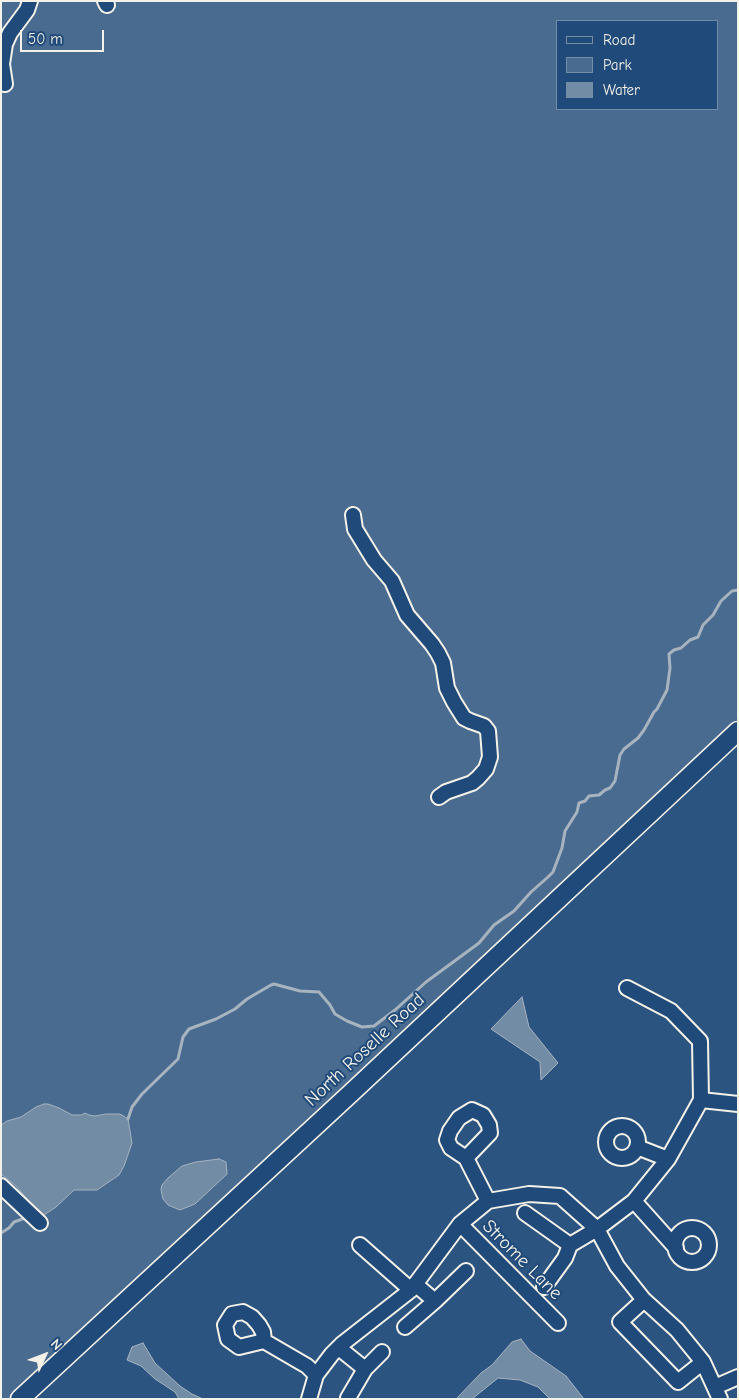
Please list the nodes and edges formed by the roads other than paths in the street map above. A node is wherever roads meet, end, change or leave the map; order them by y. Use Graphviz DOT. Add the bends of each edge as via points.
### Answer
graph roads {
  1 [pos="30,1"];
  2 [pos="5,84"];
  3 [pos="352,515"];
  4 [pos="738,731"];
  5 [pos="439,796"];
  6 [pos="628,988"];
  7 [pos="701,1100"];
  8 [pos="738,1104"];
  9 [pos="637,1147"];
  10 [pos="466,1158"];
  11 [pos="668,1159"];
  12 [pos="1,1186"];
  13 [pos="488,1200"];
  14 [pos="634,1201"];
  15 [pos="525,1213"];
  16 [pos="34,1217"];
  17 [pos="460,1224"];
  18 [pos="597,1229"];
  19 [pos="360,1245"];
  20 [pos="570,1245"];
  21 [pos="676,1248"];
  22 [pos="466,1271"];
  23 [pos="413,1287"];
  24 [pos="544,1287"];
  25 [pos="435,1300"];
  26 [pos="644,1300"];
  27 [pos="558,1323"];
  28 [pos="404,1327"];
  29 [pos="264,1341"];
  30 [pos="339,1348"];
  31 [pos="382,1352"];
  32 [pos="703,1362"];
  33 [pos="365,1369"];
  34 [pos="316,1375"];
  35 [pos="738,1377"];
  36 [pos="717,1393"];
  37 [pos="348,1398"];
  38 [pos="20,1399"];
  39 [pos="309,1399"];
  1 -- 2 [label="street" via="5,44 2,64"];
  3 -- 5 [label="street" via="355,529 392,581 407,614 443,663 447,688 464,718 488,731 490,757 486,769 472,783"];
  4 -- 38 [label="main road, North Roselle Road"];
  6 -- 7 [label="street" via="671,1012 700,1041"];
  7 -- 8 [label="street"];
  7 -- 11 [label="street"];
  9 -- 11 [label="street"];
  10 -- 13 [label="street"];
  11 -- 14 [label="street"];
  12 -- 16 [label="street"];
  13 -- 17 [label="street"];
  13 -- 18 [label="street" via="529,1194 560,1196"];
  14 -- 18 [label="street"];
  14 -- 21 [label="street"];
  15 -- 20 [label="street"];
  17 -- 23 [label="street"];
  17 -- 27 [label="street, Strome Lane"];
  18 -- 20 [label="street"];
  18 -- 26 [label="street" via="617,1266"];
  19 -- 23 [label="street"];
  20 -- 24 [label="street" via="565,1258"];
  22 -- 25 [label="street"];
  23 -- 25 [label="street"];
  23 -- 30 [label="street"];
  25 -- 28 [label="street"];
  26 -- 32 [label="street" via="677,1330"];
  26 -- 32 [label="street" via="620,1322 678,1382"];
  29 -- 34 [label="street" via="307,1366"];
  30 -- 33 [label="street"];
  30 -- 34 [label="street"];
  31 -- 33 [label="street"];
  32 -- 36 [label="street"];
  33 -- 37 [label="street"];
  34 -- 39 [label="street"];
  35 -- 36 [label="street"];
}
